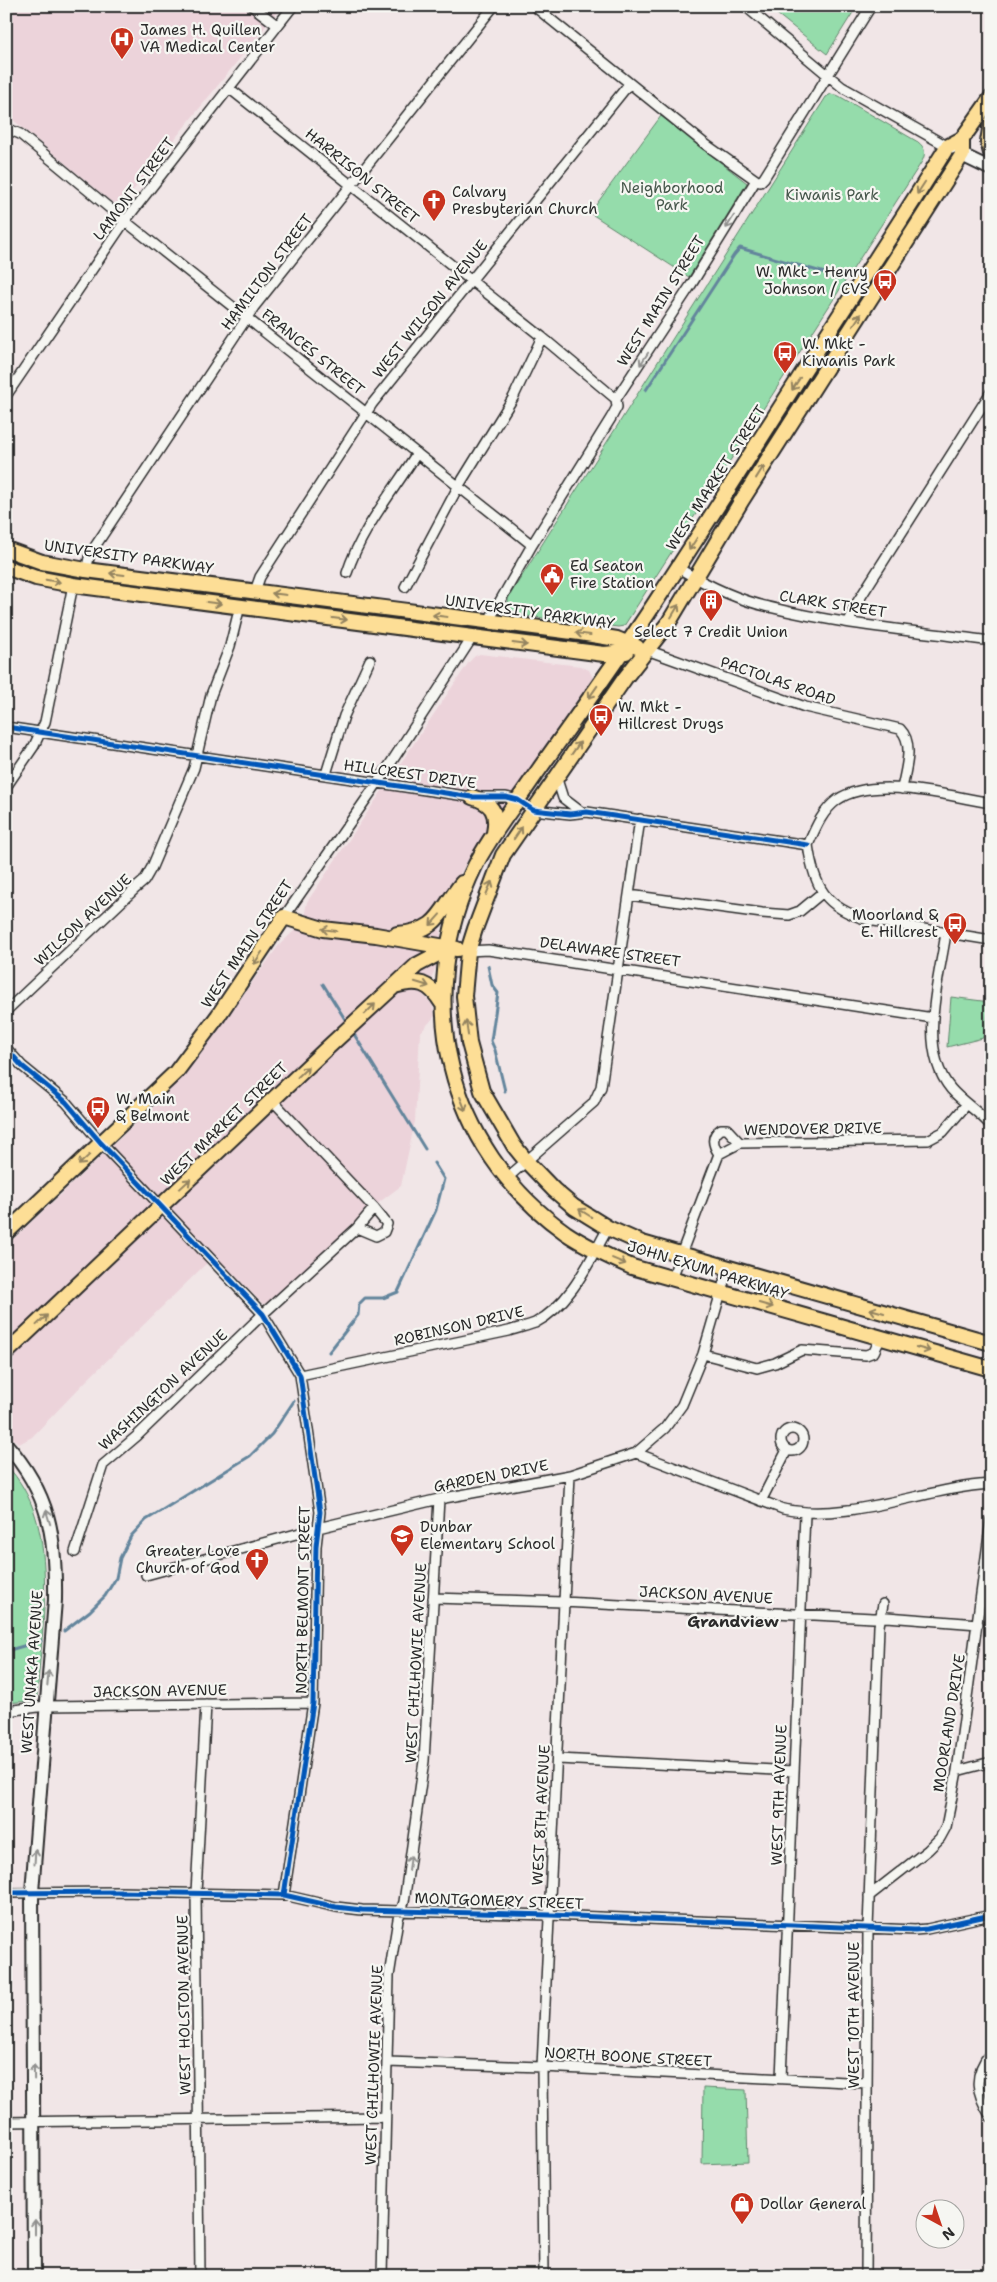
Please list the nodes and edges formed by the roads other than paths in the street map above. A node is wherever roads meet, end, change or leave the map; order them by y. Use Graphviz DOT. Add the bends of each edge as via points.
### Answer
graph roads {
  1 [pos="252,6"];
  2 [pos="293,6"];
  3 [pos="494,6"];
  4 [pos="534,6"];
  5 [pos="745,6"];
  6 [pos="871,6"];
  7 [pos="278,26"];
  8 [pos="829,76"];
  9 [pos="630,84"];
  10 [pos="229,88"];
  11 [pos="991,98"];
  12 [pos="991,123"];
  13 [pos="6,128"];
  14 [pos="962,139"];
  15 [pos="947,147"];
  16 [pos="991,152"];
  17 [pos="962,155"];
  18 [pos="991,169"];
  19 [pos="756,180"];
  20 [pos="352,185"];
  21 [pos="125,221"];
  22 [pos="470,282"];
  23 [pos="247,317"];
  24 [pos="542,337"];
  25 [pos="991,392"];
  26 [pos="6,396"];
  27 [pos="616,399"];
  28 [pos="366,412"];
  29 [pos="417,453"];
  30 [pos="458,487"];
  31 [pos="532,545"];
  32 [pos="6,549"];
  33 [pos="6,567"];
  34 [pos="678,568"];
  35 [pos="86,570"];
  36 [pos="347,573"];
  37 [pos="695,578"];
  38 [pos="73,584"];
  39 [pos="405,587"];
  40 [pos="255,591"];
  41 [pos="240,606"];
  42 [pos="488,622"];
  43 [pos="849,622"];
  44 [pos="472,638"];
  45 [pos="991,641"];
  46 [pos="625,648"];
  47 [pos="647,650"];
  48 [pos="370,660"];
  49 [pos="6,727"];
  50 [pos="41,732"];
  51 [pos="196,755"];
  52 [pos="326,774"];
  53 [pos="556,776"];
  54 [pos="378,782"];
  55 [pos="6,786"];
  56 [pos="902,789"];
  57 [pos="472,797"];
  58 [pos="518,800"];
  59 [pos="991,803"];
  60 [pos="533,810"];
  61 [pos="580,811"];
  62 [pos="640,819"];
  63 [pos="494,833"];
  64 [pos="808,844"];
  65 [pos="474,867"];
  66 [pos="823,892"];
  67 [pos="629,894"];
  68 [pos="284,917"];
  69 [pos="946,933"];
  70 [pos="376,935"];
  71 [pos="991,940"];
  72 [pos="410,941"];
  73 [pos="449,948"];
  74 [pos="468,951"];
  75 [pos="417,965"];
  76 [pos="618,970"];
  77 [pos="394,986"];
  78 [pos="442,1003"];
  79 [pos="6,1011"];
  80 [pos="933,1018"];
  81 [pos="6,1048"];
  82 [pos="273,1101"];
  83 [pos="967,1104"];
  84 [pos="991,1126"];
  85 [pos="740,1143"];
  86 [pos="101,1144"];
  87 [pos="719,1154"];
  88 [pos="527,1162"];
  89 [pos="507,1178"];
  90 [pos="162,1206"];
  91 [pos="374,1208"];
  92 [pos="357,1228"];
  93 [pos="608,1228"];
  94 [pos="6,1233"];
  95 [pos="595,1251"];
  96 [pos="680,1254"];
  97 [pos="728,1268"];
  98 [pos="672,1278"];
  99 [pos="719,1292"];
  100 [pos="263,1314"];
  101 [pos="881,1337"];
  102 [pos="991,1343"];
  103 [pos="6,1353"];
  104 [pos="703,1354"];
  105 [pos="991,1369"];
  106 [pos="300,1375"];
  107 [pos="6,1444"];
  108 [pos="787,1450"];
  109 [pos="636,1453"];
  110 [pos="570,1475"];
  111 [pos="991,1484"];
  112 [pos="439,1499"];
  113 [pos="762,1501"];
  114 [pos="804,1514"];
  115 [pos="991,1520"];
  116 [pos="318,1528"];
  117 [pos="75,1552"];
  118 [pos="146,1575"];
  119 [pos="433,1598"];
  120 [pos="563,1602"];
  121 [pos="883,1604"];
  122 [pos="802,1614"];
  123 [pos="881,1618"];
  124 [pos="978,1624"];
  125 [pos="314,1703"];
  126 [pos="206,1704"];
  127 [pos="46,1706"];
  128 [pos="6,1711"];
  129 [pos="558,1760"];
  130 [pos="991,1762"];
  131 [pos="793,1771"];
  132 [pos="957,1771"];
  133 [pos="32,1892"];
  134 [pos="6,1893"];
  135 [pos="196,1893"];
  136 [pos="284,1895"];
  137 [pos="869,1896"];
  138 [pos="401,1911"];
  139 [pos="550,1915"];
  140 [pos="991,1916"];
  141 [pos="789,1925"];
  142 [pos="868,1929"];
  143 [pos="991,2052"];
  144 [pos="387,2062"];
  145 [pos="542,2067"];
  146 [pos="781,2078"];
  147 [pos="867,2083"];
  148 [pos="385,2117"];
  149 [pos="991,2117"];
  150 [pos="199,2120"];
  151 [pos="35,2121"];
  152 [pos="6,2122"];
  153 [pos="34,2276"];
  154 [pos="200,2276"];
  155 [pos="382,2276"];
  156 [pos="544,2276"];
  157 [pos="866,2276"];
  1 -- 7 [label="street"];
  2 -- 7 [label="street, LAMONT STREET"];
  3 -- 20 [label="street, HAMILTON STREET"];
  4 -- 9 [label="street"];
  5 -- 8 [label="street"];
  6 -- 8 [label="street, WEST MAIN STREET"];
  7 -- 10 [label="street, LAMONT STREET"];
  8 -- 15 [label="street"];
  8 -- 19 [label="street, WEST MAIN STREET" via="764,178 760,182"];
  9 -- 19 [label="street"];
  9 -- 22 [label="street, WEST WILSON AVENUE"];
  10 -- 20 [label="street, HARRISON STREET"];
  10 -- 21 [label="street, LAMONT STREET"];
  11 -- 14 [label="main road, WEST MARKET STREET"];
  12 -- 16 [label="main road" via="988,142"];
  13 -- 21 [label="street, FRANCES STREET" via="20,134"];
  14 -- 15 [label="main road, WEST MARKET STREET"];
  14 -- 17 [label="main road"];
  15 -- 17 [label="street"];
  15 -- 34 [label="main road, WEST MARKET STREET, one-way"];
  17 -- 18 [label="main road"];
  37 -- 17 [label="main road, one-way"];
  19 -- 27 [label="street, WEST MAIN STREET, one-way"];
  20 -- 22 [label="street, HARRISON STREET"];
  20 -- 23 [label="street, HAMILTON STREET"];
  21 -- 23 [label="street, FRANCES STREET"];
  21 -- 26 [label="street, LAMONT STREET"];
  22 -- 24 [label="street, HARRISON STREET"];
  22 -- 28 [label="street, WEST WILSON AVENUE"];
  23 -- 28 [label="street, FRANCES STREET"];
  23 -- 35 [label="street, HAMILTON STREET" via="90,554"];
  24 -- 27 [label="street, HARRISON STREET"];
  24 -- 30 [label="street" via="513,398"];
  25 -- 43 [label="street" via="855,606"];
  27 -- 31 [label="street, WEST MAIN STREET" via="617,407"];
  28 -- 29 [label="street, FRANCES STREET"];
  28 -- 40 [label="street, WEST WILSON AVENUE" via="260,576"];
  29 -- 30 [label="street, FRANCES STREET"];
  29 -- 36 [label="street" via="381,506 352,557"];
  30 -- 31 [label="street, FRANCES STREET"];
  30 -- 39 [label="street"];
  31 -- 42 [label="street, WEST MAIN STREET"];
  32 -- 35 [label="main road, UNIVERSITY PARKWAY" via="42,562"];
  33 -- 38 [label="main road, UNIVERSITY PARKWAY, one-way" via="36,578"];
  34 -- 37 [label="street, CLARK STREET"];
  34 -- 46 [label="main road, WEST MARKET STREET"];
  40 -- 35 [label="main road, UNIVERSITY PARKWAY, one-way"];
  37 -- 43 [label="street, CLARK STREET" via="768,607"];
  47 -- 37 [label="main road, one-way" via="669,622"];
  38 -- 41 [label="main road, UNIVERSITY PARKWAY, one-way"];
  38 -- 50 [label="street"];
  42 -- 40 [label="main road, UNIVERSITY PARKWAY, one-way"];
  41 -- 44 [label="main road, UNIVERSITY PARKWAY, one-way"];
  41 -- 51 [label="street" via="230,646 211,695"];
  46 -- 42 [label="main road, UNIVERSITY PARKWAY, one-way" via="616,639"];
  43 -- 45 [label="street, CLARK STREET"];
  44 -- 46 [label="main road, UNIVERSITY PARKWAY, one-way" via="604,654"];
  44 -- 54 [label="street, WEST MAIN STREET"];
  46 -- 47 [label="main road, UNIVERSITY PARKWAY"];
  46 -- 58 [label="main road, WEST MARKET STREET, one-way"];
  53 -- 47 [label="main road, one-way"];
  47 -- 56 [label="street, PACTOLAS ROAD" via="805,707 900,729 909,746"];
  48 -- 52 [label="street" via="344,716"];
  49 -- 50 [label="street, HILLCREST DRIVE"];
  50 -- 51 [label="street, HILLCREST DRIVE"];
  50 -- 55 [label="street"];
  51 -- 52 [label="street, HILLCREST DRIVE"];
  51 -- 79 [label="street, WILSON AVENUE" via="194,768 144,881"];
  52 -- 54 [label="street, HILLCREST DRIVE"];
  53 -- 60 [label="main road"];
  53 -- 61 [label="street" via="563,798"];
  54 -- 57 [label="street, HILLCREST DRIVE"];
  54 -- 68 [label="street, WEST MAIN STREET"];
  56 -- 59 [label="street"];
  56 -- 64 [label="street" via="875,787 852,792 836,801 822,816"];
  57 -- 58 [label="street, HILLCREST DRIVE"];
  57 -- 63 [label="main road" via="485,801 492,808 496,822"];
  58 -- 60 [label="street, HILLCREST DRIVE"];
  58 -- 63 [label="main road, WEST MARKET STREET"];
  60 -- 61 [label="street, HILLCREST DRIVE" via="570,814"];
  74 -- 60 [label="main road, JOHN EXUM PARKWAY, one-way" via="486,894 503,855"];
  61 -- 62 [label="street, HILLCREST DRIVE"];
  62 -- 64 [label="street, HILLCREST DRIVE"];
  62 -- 67 [label="street"];
  63 -- 65 [label="main road, JOHN EXUM PARKWAY"];
  64 -- 66 [label="street" via="811,866"];
  65 -- 70 [label="main road, one-way" via="428,927 419,932"];
  65 -- 73 [label="main road, JOHN EXUM PARKWAY" via="461,900"];
  66 -- 67 [label="street" via="800,911 788,914"];
  66 -- 69 [label="street" via="832,904 848,915"];
  67 -- 76 [label="street"];
  70 -- 68 [label="main road, DELAWARE STREET, one-way" via="323,929"];
  68 -- 86 [label="main road, WEST MAIN STREET, one-way" via="176,1072"];
  69 -- 71 [label="street"];
  69 -- 80 [label="street"];
  70 -- 72 [label="main road, DELAWARE STREET"];
  72 -- 73 [label="main road, DELAWARE STREET"];
  72 -- 75 [label="main road" via="420,950"];
  73 -- 74 [label="main road, DELAWARE STREET"];
  73 -- 75 [label="main road, WEST MARKET STREET"];
  73 -- 78 [label="main road, JOHN EXUM PARKWAY"];
  74 -- 76 [label="street, DELAWARE STREET" via="485,950"];
  88 -- 74 [label="main road, JOHN EXUM PARKWAY, one-way" via="482,1091 473,1061 464,996"];
  75 -- 77 [label="main road, WEST MARKET STREET"];
  76 -- 80 [label="street, DELAWARE STREET"];
  76 -- 88 [label="street" via="601,1087 594,1102"];
  77 -- 78 [label="main road, one-way" via="408,982 431,987"];
  82 -- 77 [label="main road, WEST MARKET STREET, one-way"];
  78 -- 89 [label="main road, JOHN EXUM PARKWAY, one-way" via="446,1045 455,1085 470,1124"];
  80 -- 83 [label="street" via="935,1060 952,1090"];
  81 -- 86 [label="street, NORTH BELMONT STREET" via="22,1066 66,1102"];
  90 -- 82 [label="main road, WEST MARKET STREET, one-way"];
  82 -- 91 [label="street"];
  83 -- 84 [label="street"];
  83 -- 85 [label="street, WENDOVER DRIVE" via="942,1132 928,1140"];
  85 -- 87 [label="street, WENDOVER DRIVE"];
  85 -- 87 [label="street" via="728,1129 721,1129 713,1138"];
  86 -- 90 [label="street, NORTH BELMONT STREET"];
  86 -- 94 [label="main road, WEST MAIN STREET, one-way"];
  87 -- 96 [label="street"];
  88 -- 89 [label="street"];
  93 -- 88 [label="main road, JOHN EXUM PARKWAY, one-way" via="574,1207"];
  89 -- 95 [label="main road, JOHN EXUM PARKWAY" via="548,1219"];
  90 -- 100 [label="street, NORTH BELMONT STREET"];
  103 -- 90 [label="main road, WEST MARKET STREET, one-way"];
  91 -- 92 [label="street, WASHINGTON AVENUE"];
  91 -- 92 [label="street" via="387,1224 384,1232 376,1236"];
  92 -- 100 [label="street, WASHINGTON AVENUE"];
  93 -- 95 [label="street, ROBINSON DRIVE"];
  93 -- 96 [label="main road, JOHN EXUM PARKWAY" via="642,1243"];
  95 -- 98 [label="main road, JOHN EXUM PARKWAY, one-way"];
  95 -- 106 [label="street, ROBINSON DRIVE" via="556,1309 534,1323"];
  96 -- 97 [label="main road, JOHN EXUM PARKWAY"];
  96 -- 98 [label="street"];
  97 -- 99 [label="street, GARDEN DRIVE"];
  102 -- 97 [label="main road, JOHN EXUM PARKWAY, one-way"];
  98 -- 99 [label="main road, JOHN EXUM PARKWAY"];
  99 -- 101 [label="main road, JOHN EXUM PARKWAY, one-way"];
  99 -- 104 [label="street, GARDEN DRIVE"];
  100 -- 106 [label="street, NORTH BELMONT STREET"];
  100 -- 117 [label="street, WASHINGTON AVENUE" via="103,1465"];
  101 -- 104 [label="street" via="874,1352 866,1354 802,1350 757,1368"];
  101 -- 105 [label="main road, JOHN EXUM PARKWAY, one-way"];
  104 -- 109 [label="street, GARDEN DRIVE" via="682,1405 665,1428"];
  106 -- 116 [label="street, NORTH BELMONT STREET" via="320,1512"];
  127 -- 107 [label="main road, WEST UNAKA AVENUE, one-way" via="55,1600 56,1561 52,1530 42,1495"];
  108 -- 113 [label="street"];
  109 -- 110 [label="street, GARDEN DRIVE"];
  109 -- 113 [label="street"];
  110 -- 112 [label="street, GARDEN DRIVE"];
  110 -- 120 [label="street, WEST 8TH AVENUE"];
  111 -- 114 [label="street" via="839,1511"];
  112 -- 116 [label="street, GARDEN DRIVE"];
  112 -- 119 [label="street, WEST CHILHOWIE AVENUE"];
  113 -- 114 [label="street"];
  114 -- 122 [label="street, WEST 9TH AVENUE"];
  115 -- 124 [label="street, MOORLAND DRIVE"];
  116 -- 118 [label="street, GARDEN DRIVE"];
  116 -- 125 [label="street, NORTH BELMONT STREET"];
  119 -- 120 [label="street, JACKSON AVENUE"];
  138 -- 119 [label="street, WEST CHILHOWIE AVENUE, one-way" via="424,1762"];
  120 -- 122 [label="street, JACKSON AVENUE"];
  120 -- 129 [label="street, WEST 8TH AVENUE"];
  121 -- 123 [label="street, WEST 10TH AVENUE"];
  122 -- 123 [label="street, JACKSON AVENUE"];
  122 -- 131 [label="street, WEST 9TH AVENUE"];
  123 -- 124 [label="street, JACKSON AVENUE"];
  123 -- 137 [label="street, WEST 10TH AVENUE"];
  124 -- 132 [label="street, MOORLAND DRIVE"];
  125 -- 126 [label="street, JACKSON AVENUE"];
  125 -- 136 [label="street, NORTH BELMONT STREET"];
  126 -- 127 [label="street, JACKSON AVENUE"];
  126 -- 135 [label="street, WEST HOLSTON AVENUE"];
  127 -- 128 [label="street, JACKSON AVENUE"];
  133 -- 127 [label="main road, WEST UNAKA AVENUE, one-way"];
  129 -- 131 [label="street"];
  129 -- 139 [label="street, WEST 8TH AVENUE"];
  130 -- 132 [label="street"];
  131 -- 141 [label="street, WEST 9TH AVENUE"];
  132 -- 137 [label="street, MOORLAND DRIVE" via="946,1827 940,1838"];
  133 -- 134 [label="street, MONTGOMERY STREET"];
  133 -- 135 [label="street, MONTGOMERY STREET"];
  151 -- 133 [label="main road, WEST UNAKA AVENUE, one-way"];
  135 -- 136 [label="street, MONTGOMERY STREET"];
  135 -- 150 [label="street, WEST HOLSTON AVENUE"];
  136 -- 138 [label="street, MONTGOMERY STREET" via="336,1907"];
  137 -- 142 [label="street, WEST 10TH AVENUE"];
  138 -- 139 [label="street, MONTGOMERY STREET"];
  138 -- 144 [label="street, WEST CHILHOWIE AVENUE" via="389,1976"];
  139 -- 141 [label="street, MONTGOMERY STREET"];
  139 -- 145 [label="street, WEST 8TH AVENUE"];
  140 -- 142 [label="street, MONTGOMERY STREET" via="928,1929"];
  141 -- 142 [label="street, MONTGOMERY STREET"];
  141 -- 146 [label="street, WEST 9TH AVENUE"];
  142 -- 147 [label="street, WEST 10TH AVENUE"];
  143 -- 149 [label="street" via="980,2068 977,2087"];
  144 -- 145 [label="street, NORTH BOONE STREET"];
  144 -- 148 [label="street, WEST CHILHOWIE AVENUE"];
  145 -- 146 [label="street, NORTH BOONE STREET"];
  145 -- 156 [label="street, WEST 8TH AVENUE"];
  146 -- 147 [label="street, NORTH BOONE STREET"];
  147 -- 157 [label="street, WEST 10TH AVENUE"];
  148 -- 150 [label="street"];
  148 -- 155 [label="street, WEST CHILHOWIE AVENUE"];
  150 -- 151 [label="street"];
  150 -- 154 [label="street, WEST HOLSTON AVENUE"];
  151 -- 152 [label="street"];
  153 -- 151 [label="main road, WEST UNAKA AVENUE, one-way"];
}
